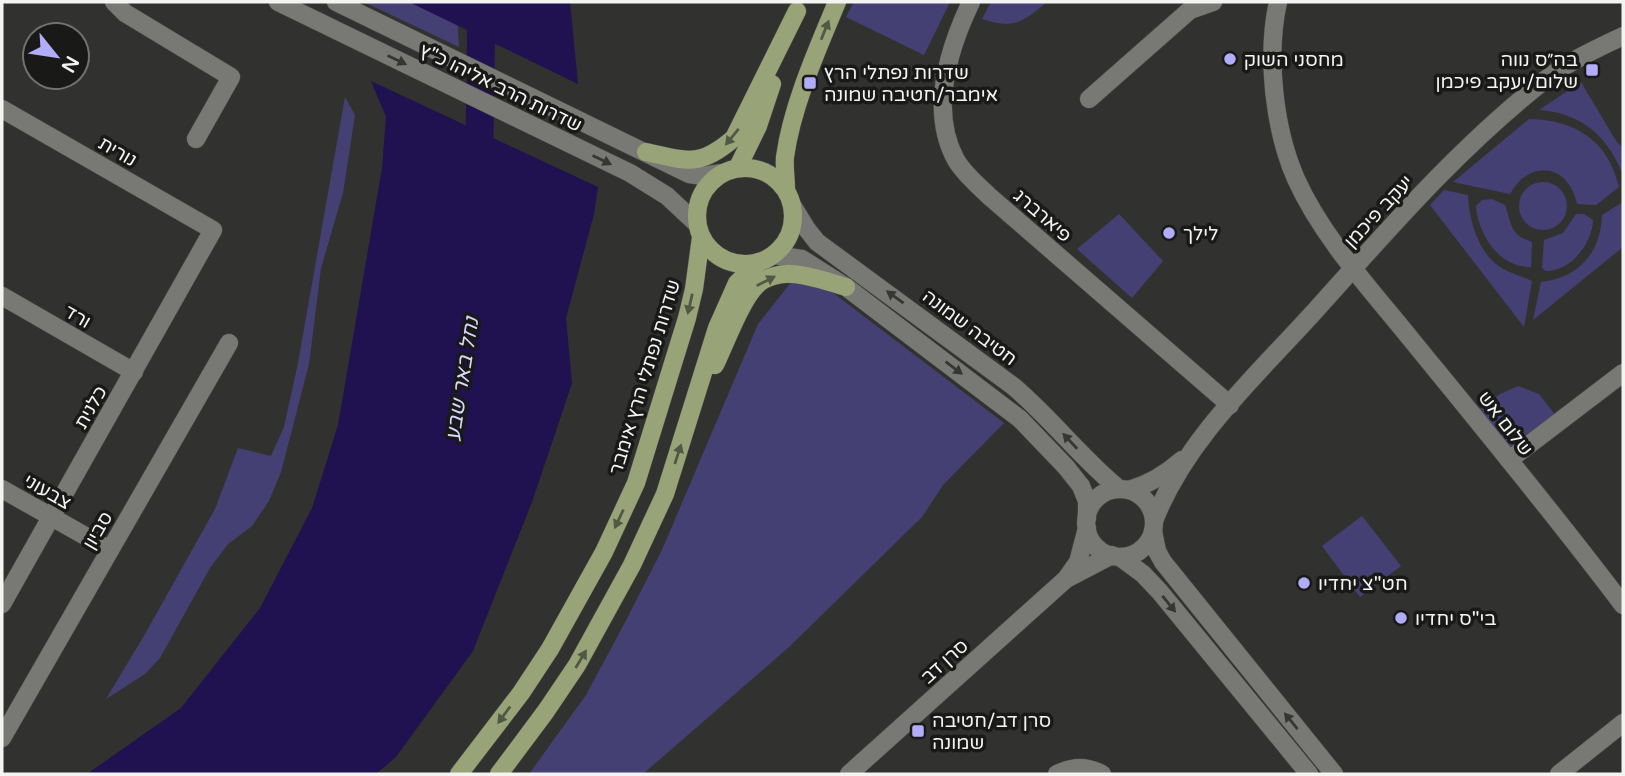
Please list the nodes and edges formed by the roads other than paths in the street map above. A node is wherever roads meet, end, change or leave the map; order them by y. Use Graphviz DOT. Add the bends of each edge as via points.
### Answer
graph roads {
  1 [pos="114,2"];
  2 [pos="278,2"];
  3 [pos="338,2"];
  4 [pos="836,2"];
  5 [pos="971,2"];
  6 [pos="1213,2"];
  7 [pos="1278,2"];
  8 [pos="799,7"];
  9 [pos="1623,36"];
  10 [pos="1088,99"];
  11 [pos="2,109"];
  12 [pos="196,139"];
  13 [pos="640,149"];
  14 [pos="730,170"];
  15 [pos="789,197"];
  16 [pos="214,230"];
  17 [pos="699,230"];
  18 [pos="766,259"];
  19 [pos="1353,268"];
  20 [pos="846,287"];
  21 [pos="2,296"];
  22 [pos="229,343"];
  23 [pos="134,372"];
  24 [pos="1623,373"];
  25 [pos="1230,405"];
  26 [pos="687,425"];
  27 [pos="1193,451"];
  28 [pos="1509,460"];
  29 [pos="2,489"];
  30 [pos="1124,489"];
  31 [pos="51,518"];
  32 [pos="1087,524"];
  33 [pos="1154,526"];
  34 [pos="110,550"];
  35 [pos="1116,556"];
  36 [pos="1066,579"];
  37 [pos="2,604"];
  38 [pos="1623,605"];
  39 [pos="1623,723"];
  40 [pos="2,738"];
  41 [pos="853,773"];
  42 [pos="459,774"];
  43 [pos="499,774"];
  44 [pos="1057,774"];
  45 [pos="1102,774"];
  46 [pos="1309,774"];
  47 [pos="1334,774"];
  48 [pos="1559,774"];
  1 -- 12 [label="street" via="232,77"];
  2 -- 17 [label="street, שדרות הרב אליהו כ\"ץ, one-way" via="630,173 667,196"];
  3 -- 13 [label="street, שדרות הרב אליהו כ\"ץ"];
  15 -- 4 [label="main road, one-way" via="785,159 790,134"];
  5 -- 25 [label="street, פיארברג" via="952,51 943,95 948,140 956,159 989,196"];
  6 -- 10 [label="street" via="1191,10"];
  7 -- 19 [label="street, שלום אש" via="1273,20 1274,86 1287,155 1309,204"];
  8 -- 13 [label="main road, one-way" via="734,138 721,150 690,162"];
  8 -- 14 [label="main road" via="758,126"];
  9 -- 19 [label="street, יעקב פיכמן" via="1577,58 1513,106 1465,149"];
  11 -- 16 [label="street, נורית"];
  13 -- 14 [label="street, שדרות הרב אליהו כ\"ץ" via="689,174"];
  14 -- 15 [label="main road" via="752,167 765,171"];
  14 -- 17 [label="main road" via="710,182 701,194"];
  15 -- 18 [label="main road" via="790,233 784,245"];
  30 -- 15 [label="street, חטיבה שמונה, one-way" via="1104,477 1013,386 817,242"];
  16 -- 23 [label="street, כלנית"];
  17 -- 18 [label="main road" via="708,248 732,263 745,265"];
  17 -- 42 [label="main road, שדרות נפתלי הרץ אימבר, one-way" via="687,318 636,483 550,649"];
  18 -- 20 [label="street" via="802,259"];
  18 -- 26 [label="main road" via="737,283 727,303"];
  19 -- 25 [label="street, יעקב פיכמן"];
  19 -- 28 [label="street, שלום אש"];
  26 -- 20 [label="main road, one-way" via="757,284 788,273"];
  20 -- 32 [label="street, one-way" via="1020,419 1081,486 1087,501"];
  21 -- 23 [label="street, ורד"];
  22 -- 34 [label="street, סביון"];
  23 -- 31 [label="street, כלנית"];
  24 -- 28 [label="street"];
  25 -- 27 [label="street, יעקב פיכמן"];
  43 -- 26 [label="main road, one-way" via="547,711 607,612 665,495"];
  27 -- 30 [label="street, יעקב פיכמן" via="1146,485"];
  27 -- 33 [label="street, יעקב פיכמן" via="1165,496"];
  28 -- 38 [label="street, שלום אש"];
  29 -- 31 [label="street, צבעוני"];
  30 -- 32 [label="street" via="1098,498"];
  30 -- 33 [label="street" via="1137,493 1149,505"];
  31 -- 34 [label="street, צבעוני"];
  31 -- 37 [label="street, כלנית"];
  32 -- 35 [label="street" via="1096,546"];
  32 -- 36 [label="street, סרן דב" via="1078,562"];
  33 -- 35 [label="street" via="1137,552"];
  47 -- 33 [label="street, one-way" via="1163,562"];
  34 -- 40 [label="street, סביון"];
  35 -- 36 [label="street, סרן דב"];
  35 -- 46 [label="street, one-way" via="1160,592"];
  36 -- 41 [label="street, סרן דב"];
  39 -- 48 [label="street"];
  44 -- 45 [label="street" via="1085,766"];
}
